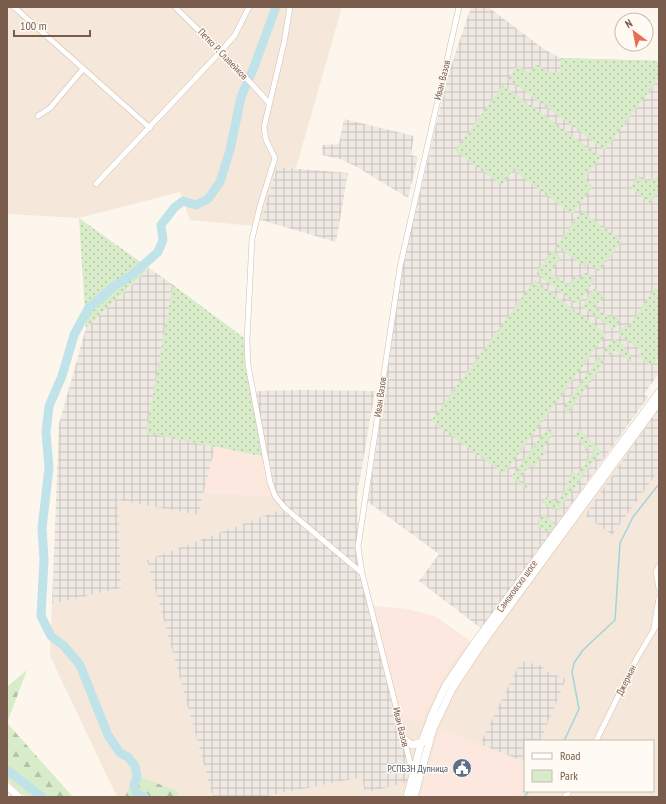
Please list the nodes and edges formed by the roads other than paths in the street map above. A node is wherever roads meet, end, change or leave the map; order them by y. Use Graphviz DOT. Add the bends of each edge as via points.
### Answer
graph roads {
  1 [pos="14,7"];
  2 [pos="175,7"];
  3 [pos="249,7"];
  4 [pos="290,7"];
  5 [pos="460,7"];
  6 [pos="221,51"];
  7 [pos="83,68"];
  8 [pos="269,103"];
  9 [pos="38,116"];
  10 [pos="150,128"];
  11 [pos="96,184"];
  12 [pos="659,392"];
  13 [pos="659,402"];
  14 [pos="659,566"];
  15 [pos="362,573"];
  16 [pos="659,588"];
  17 [pos="659,598"];
  18 [pos="659,621"];
  19 [pos="654,628"];
  20 [pos="404,739"];
  21 [pos="429,740"];
  22 [pos="596,740"];
  23 [pos="420,744"];
  24 [pos="413,774"];
  25 [pos="7,786"];
  26 [pos="416,787"];
  27 [pos="19,797"];
  28 [pos="407,797"];
  29 [pos="414,797"];
  1 -- 7 [label="street"];
  2 -- 6 [label="street, Петко Р. Славейков"];
  3 -- 6 [label="street" via="235,35"];
  4 -- 8 [label="street"];
  5 -- 15 [label="street, Иван Вазов" via="400,267 359,536"];
  6 -- 8 [label="street, Петко Р. Славейков"];
  6 -- 10 [label="street"];
  7 -- 9 [label="street" via="50,108"];
  7 -- 10 [label="street"];
  8 -- 15 [label="street" via="264,133 275,158 252,239 247,340 248,365 269,476 272,490 279,502"];
  10 -- 11 [label="street"];
  12 -- 23 [label="main road, Самоковско шосе" via="459,664 434,710"];
  13 -- 21 [label="main road, Самоковско шосе" via="465,668 440,712"];
  14 -- 16 [label="street" via="656,572"];
  15 -- 20 [label="street, Иван Вазов"];
  17 -- 19 [label="street"];
  18 -- 19 [label="street, Джерман"];
  19 -- 22 [label="street, Джерман"];
  20 -- 23 [label="main road" via="412,745"];
  20 -- 24 [label="street, Иван Вазов"];
  21 -- 23 [label="main road"];
  21 -- 26 [label="main road, Самоковско шосе"];
  23 -- 24 [label="main road, Самоковско шосе"];
  24 -- 26 [label="street, Иван Вазов"];
  24 -- 28 [label="main road, Самоковско шосе"];
  25 -- 27 [label="main road"];
  26 -- 29 [label="main road, Самоковско шосе"];
}
